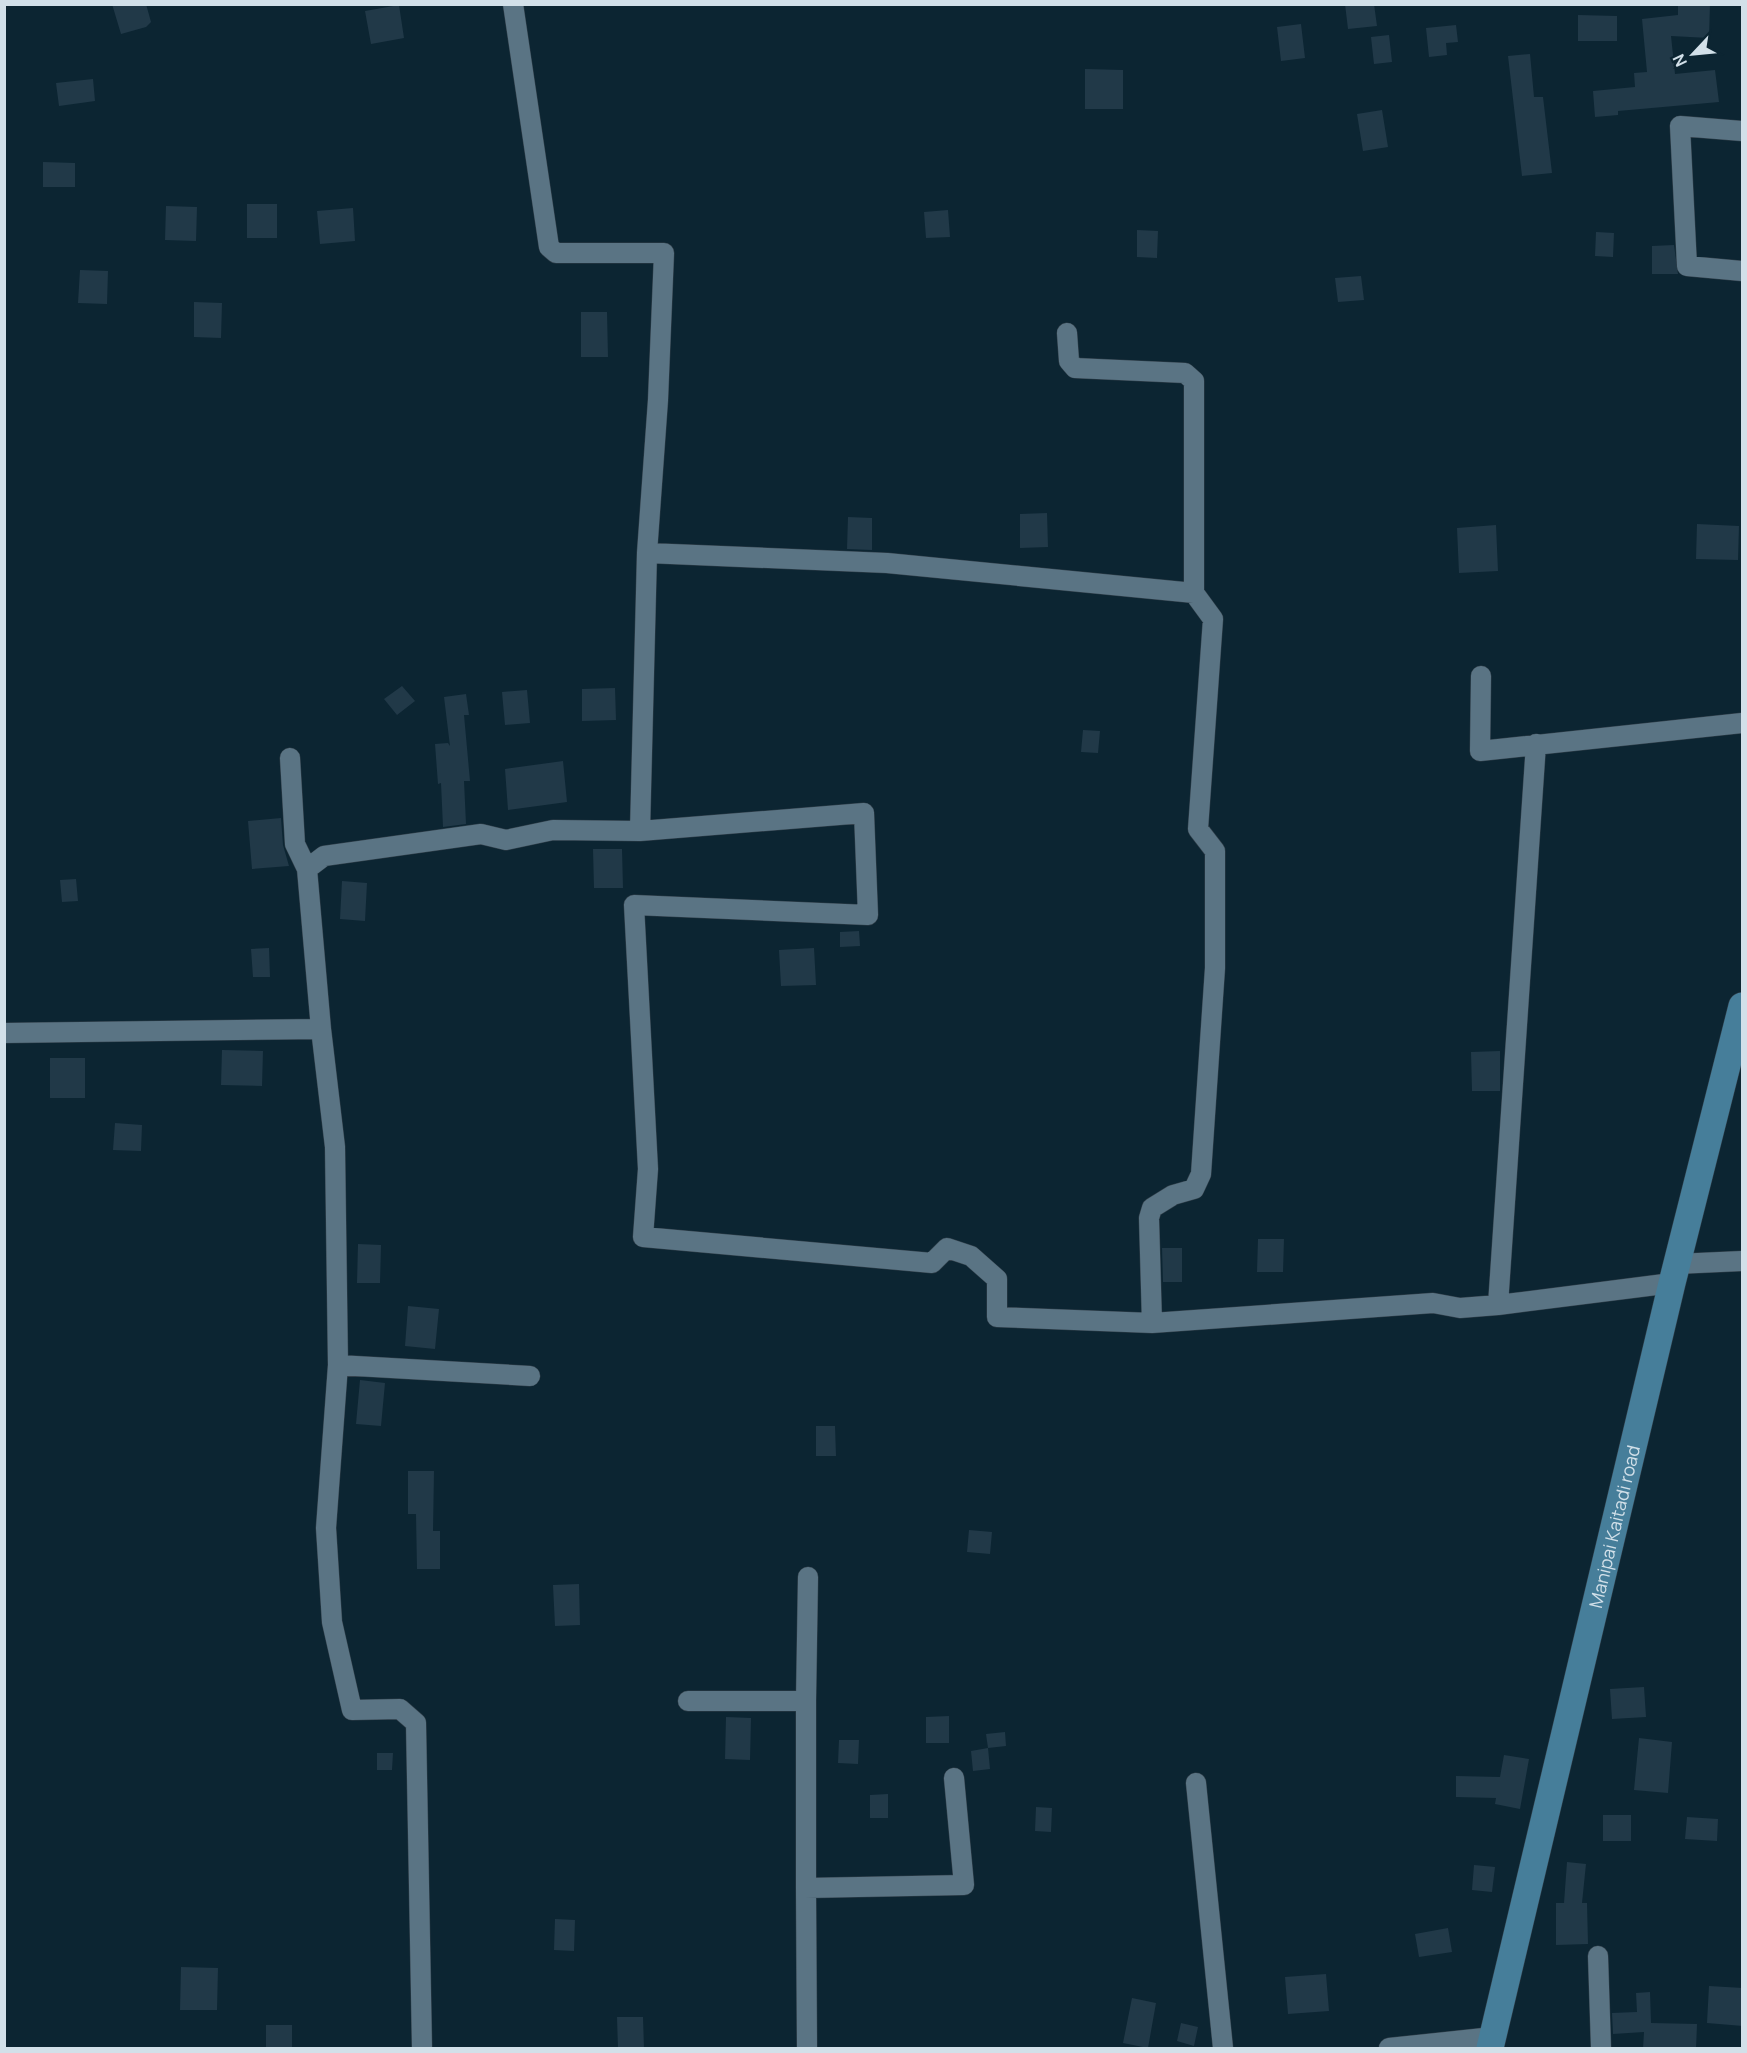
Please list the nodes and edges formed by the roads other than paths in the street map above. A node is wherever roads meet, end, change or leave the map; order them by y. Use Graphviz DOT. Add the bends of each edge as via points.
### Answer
graph roads {
  1 [pos="513,4"];
  2 [pos="1743,131"];
  3 [pos="1743,271"];
  4 [pos="1067,333"];
  5 [pos="647,553"];
  6 [pos="1194,593"];
  7 [pos="1481,676"];
  8 [pos="1743,723"];
  9 [pos="1536,744"];
  10 [pos="290,758"];
  11 [pos="640,831"];
  12 [pos="307,868"];
  13 [pos="1743,1006"];
  14 [pos="321,1029"];
  15 [pos="4,1033"];
  16 [pos="1743,1261"];
  17 [pos="1674,1273"];
  18 [pos="1498,1305"];
  19 [pos="1152,1323"];
  20 [pos="338,1365"];
  21 [pos="530,1376"];
  22 [pos="808,1577"];
  23 [pos="688,1701"];
  24 [pos="806,1701"];
  25 [pos="954,1778"];
  26 [pos="1196,1783"];
  27 [pos="806,1888"];
  28 [pos="1598,1956"];
  29 [pos="1491,2043"];
  30 [pos="422,2049"];
  31 [pos="807,2049"];
  32 [pos="1223,2049"];
  33 [pos="1389,2049"];
  34 [pos="1600,2049"];
  1 -- 5 [label="street" via="549,247 556,253 664,253"];
  2 -- 3 [label="street" via="1680,126 1687,266"];
  4 -- 6 [label="street" via="1069,361 1075,368 1185,373 1194,381"];
  5 -- 6 [label="street" via="888,563"];
  5 -- 11 [label="street"];
  6 -- 19 [label="street" via="1213,618 1198,829 1215,851 1215,968 1202,1174 1194,1189 1173,1195 1152,1208"];
  7 -- 9 [label="street" via="1480,751"];
  8 -- 9 [label="street"];
  9 -- 18 [label="street"];
  10 -- 12 [label="street" via="295,844"];
  11 -- 12 [label="street" via="553,830 506,840 481,834 324,856"];
  11 -- 19 [label="street" via="864,813 868,915 634,905 648,1169 643,1237 932,1263 947,1248 971,1256 997,1279 997,1317"];
  12 -- 14 [label="street"];
  13 -- 17 [label="main road, Manipai Kaitadi road"];
  14 -- 15 [label="street"];
  14 -- 20 [label="street" via="335,1147"];
  16 -- 17 [label="street"];
  17 -- 18 [label="street"];
  17 -- 29 [label="main road, Manipai Kaitadi road"];
  18 -- 19 [label="street" via="1460,1308 1432,1303"];
  20 -- 21 [label="street"];
  20 -- 30 [label="street" via="326,1528 332,1622 352,1710 400,1709 416,1723"];
  22 -- 24 [label="street"];
  23 -- 24 [label="street"];
  24 -- 27 [label="street"];
  25 -- 27 [label="street" via="964,1885"];
  26 -- 32 [label="street"];
  27 -- 31 [label="street"];
  28 -- 34 [label="street"];
  29 -- 33 [label="street"];
}
